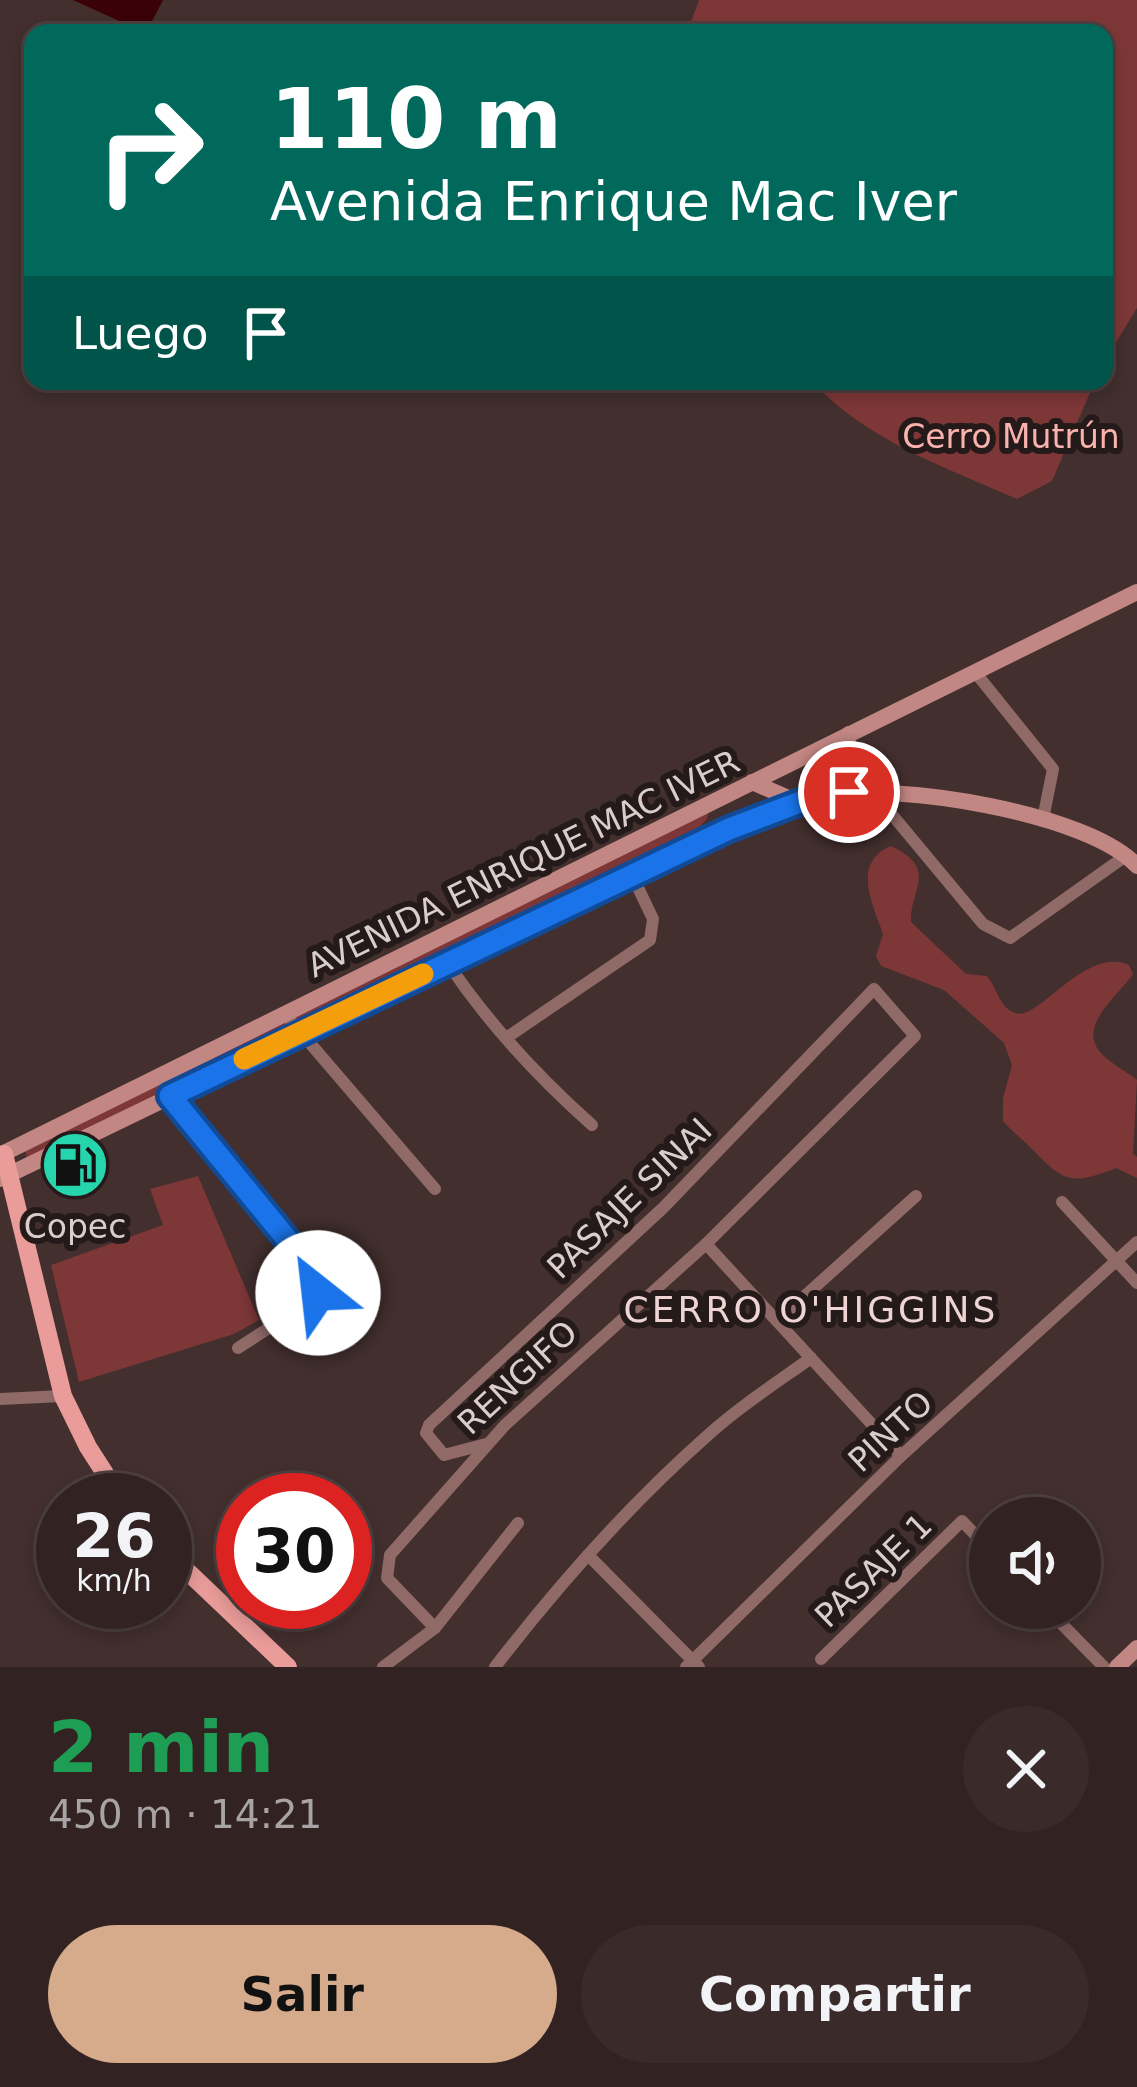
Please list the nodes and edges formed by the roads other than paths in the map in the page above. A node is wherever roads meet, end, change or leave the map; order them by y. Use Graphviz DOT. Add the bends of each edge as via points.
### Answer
graph roads {
  1 [pos="1137,592"];
  2 [pos="975,672"];
  3 [pos="849,734"];
  4 [pos="752,782"];
  5 [pos="874,793"];
  6 [pos="719,799"];
  7 [pos="800,802"];
  8 [pos="1043,819"];
  9 [pos="702,841"];
  10 [pos="1134,856"];
  11 [pos="632,874"];
  12 [pos="476,919"];
  13 [pos="490,943"];
  14 [pos="447,962"];
  15 [pos="285,1014"];
  16 [pos="299,1032"];
  17 [pos="915,1036"];
  18 [pos="506,1038"];
  19 [pos="170,1096"];
  20 [pos="592,1125"];
  21 [pos="2,1154"];
  22 [pos="5,1177"];
  23 [pos="435,1189"];
  24 [pos="916,1196"];
  25 [pos="1062,1202"];
  26 [pos="1137,1242"];
  27 [pos="706,1244"];
  28 [pos="1117,1260"];
  29 [pos="1137,1283"];
  30 [pos="777,1322"];
  31 [pos="238,1348"];
  32 [pos="811,1358"];
  33 [pos="63,1396"];
  34 [pos="0,1399"];
  35 [pos="487,1444"];
  36 [pos="901,1456"];
  37 [pos="105,1473"];
  38 [pos="518,1523"];
  39 [pos="969,1528"];
  40 [pos="588,1555"];
  41 [pos="192,1576"];
  42 [pos="435,1628"];
  43 [pos="1067,1629"];
  44 [pos="1137,1648"];
  45 [pos="821,1658"];
  46 [pos="693,1665"];
  47 [pos="288,1667"];
  48 [pos="383,1667"];
  49 [pos="495,1667"];
  50 [pos="1104,1667"];
  51 [pos="1117,1667"];
  1 -- 2 [label="main road, AVENIDA ENRIQUE MAC IVER"];
  2 -- 3 [label="main road, AVENIDA ENRIQUE MAC IVER"];
  2 -- 8 [label="street" via="1053,769"];
  3 -- 4 [label="main road, AVENIDA ENRIQUE MAC IVER"];
  3 -- 5 [label="main road" via="848,765"];
  4 -- 6 [label="main road, AVENIDA ENRIQUE MAC IVER"];
  4 -- 7 [label="main road"];
  5 -- 7 [label="main road, AVENIDA ENRIQUE MAC IVER"];
  5 -- 8 [label="main road, AVENIDA ENRIQUE MAC IVER"];
  5 -- 10 [label="street" via="983,924 1010,938"];
  6 -- 9 [label="main road"];
  6 -- 12 [label="main road, AVENIDA ENRIQUE MAC IVER"];
  7 -- 9 [label="main road, AVENIDA ENRIQUE MAC IVER"];
  8 -- 10 [label="main road, AVENIDA ENRIQUE MAC IVER"];
  9 -- 11 [label="main road, AVENIDA ENRIQUE MAC IVER"];
  11 -- 13 [label="main road, AVENIDA ENRIQUE MAC IVER"];
  11 -- 18 [label="street" via="653,919 650,940"];
  12 -- 13 [label="main road"];
  12 -- 15 [label="main road, AVENIDA ENRIQUE MAC IVER"];
  13 -- 14 [label="main road, AVENIDA ENRIQUE MAC IVER"];
  14 -- 16 [label="main road, AVENIDA ENRIQUE MAC IVER"];
  14 -- 18 [label="street"];
  15 -- 16 [label="street"];
  15 -- 21 [label="main road, AVENIDA ENRIQUE MAC IVER"];
  16 -- 19 [label="main road, AVENIDA ENRIQUE MAC IVER"];
  16 -- 23 [label="street"];
  17 -- 27 [label="street, RENGIFO"];
  17 -- 35 [label="street, PASAJE SINAI" via="874,989 664,1207 426,1433 444,1455"];
  18 -- 20 [label="street"];
  19 -- 22 [label="main road, AVENIDA ENRIQUE MAC IVER"];
  19 -- 31 [label="street" via="319,1281 310,1302"];
  21 -- 22 [label="main road"];
  22 -- 33 [label="main road"];
  24 -- 30 [label="street"];
  25 -- 28 [label="street"];
  26 -- 28 [label="street, PINTO"];
  27 -- 30 [label="street"];
  27 -- 35 [label="street, RENGIFO"];
  28 -- 29 [label="street"];
  28 -- 36 [label="street, PINTO"];
  30 -- 32 [label="street"];
  32 -- 36 [label="street"];
  32 -- 40 [label="street" via="712,1431"];
  33 -- 34 [label="street"];
  33 -- 37 [label="main road"];
  35 -- 42 [label="street, RENGIFO" via="386,1566 387,1578"];
  36 -- 46 [label="street, PINTO"];
  38 -- 42 [label="street"];
  39 -- 45 [label="street, PASAJE 1" via="962,1521"];
  40 -- 46 [label="street"];
  40 -- 49 [label="street"];
  41 -- 47 [label="main road"];
  42 -- 48 [label="street"];
  43 -- 50 [label="street"];
  44 -- 51 [label="main road"];
}
